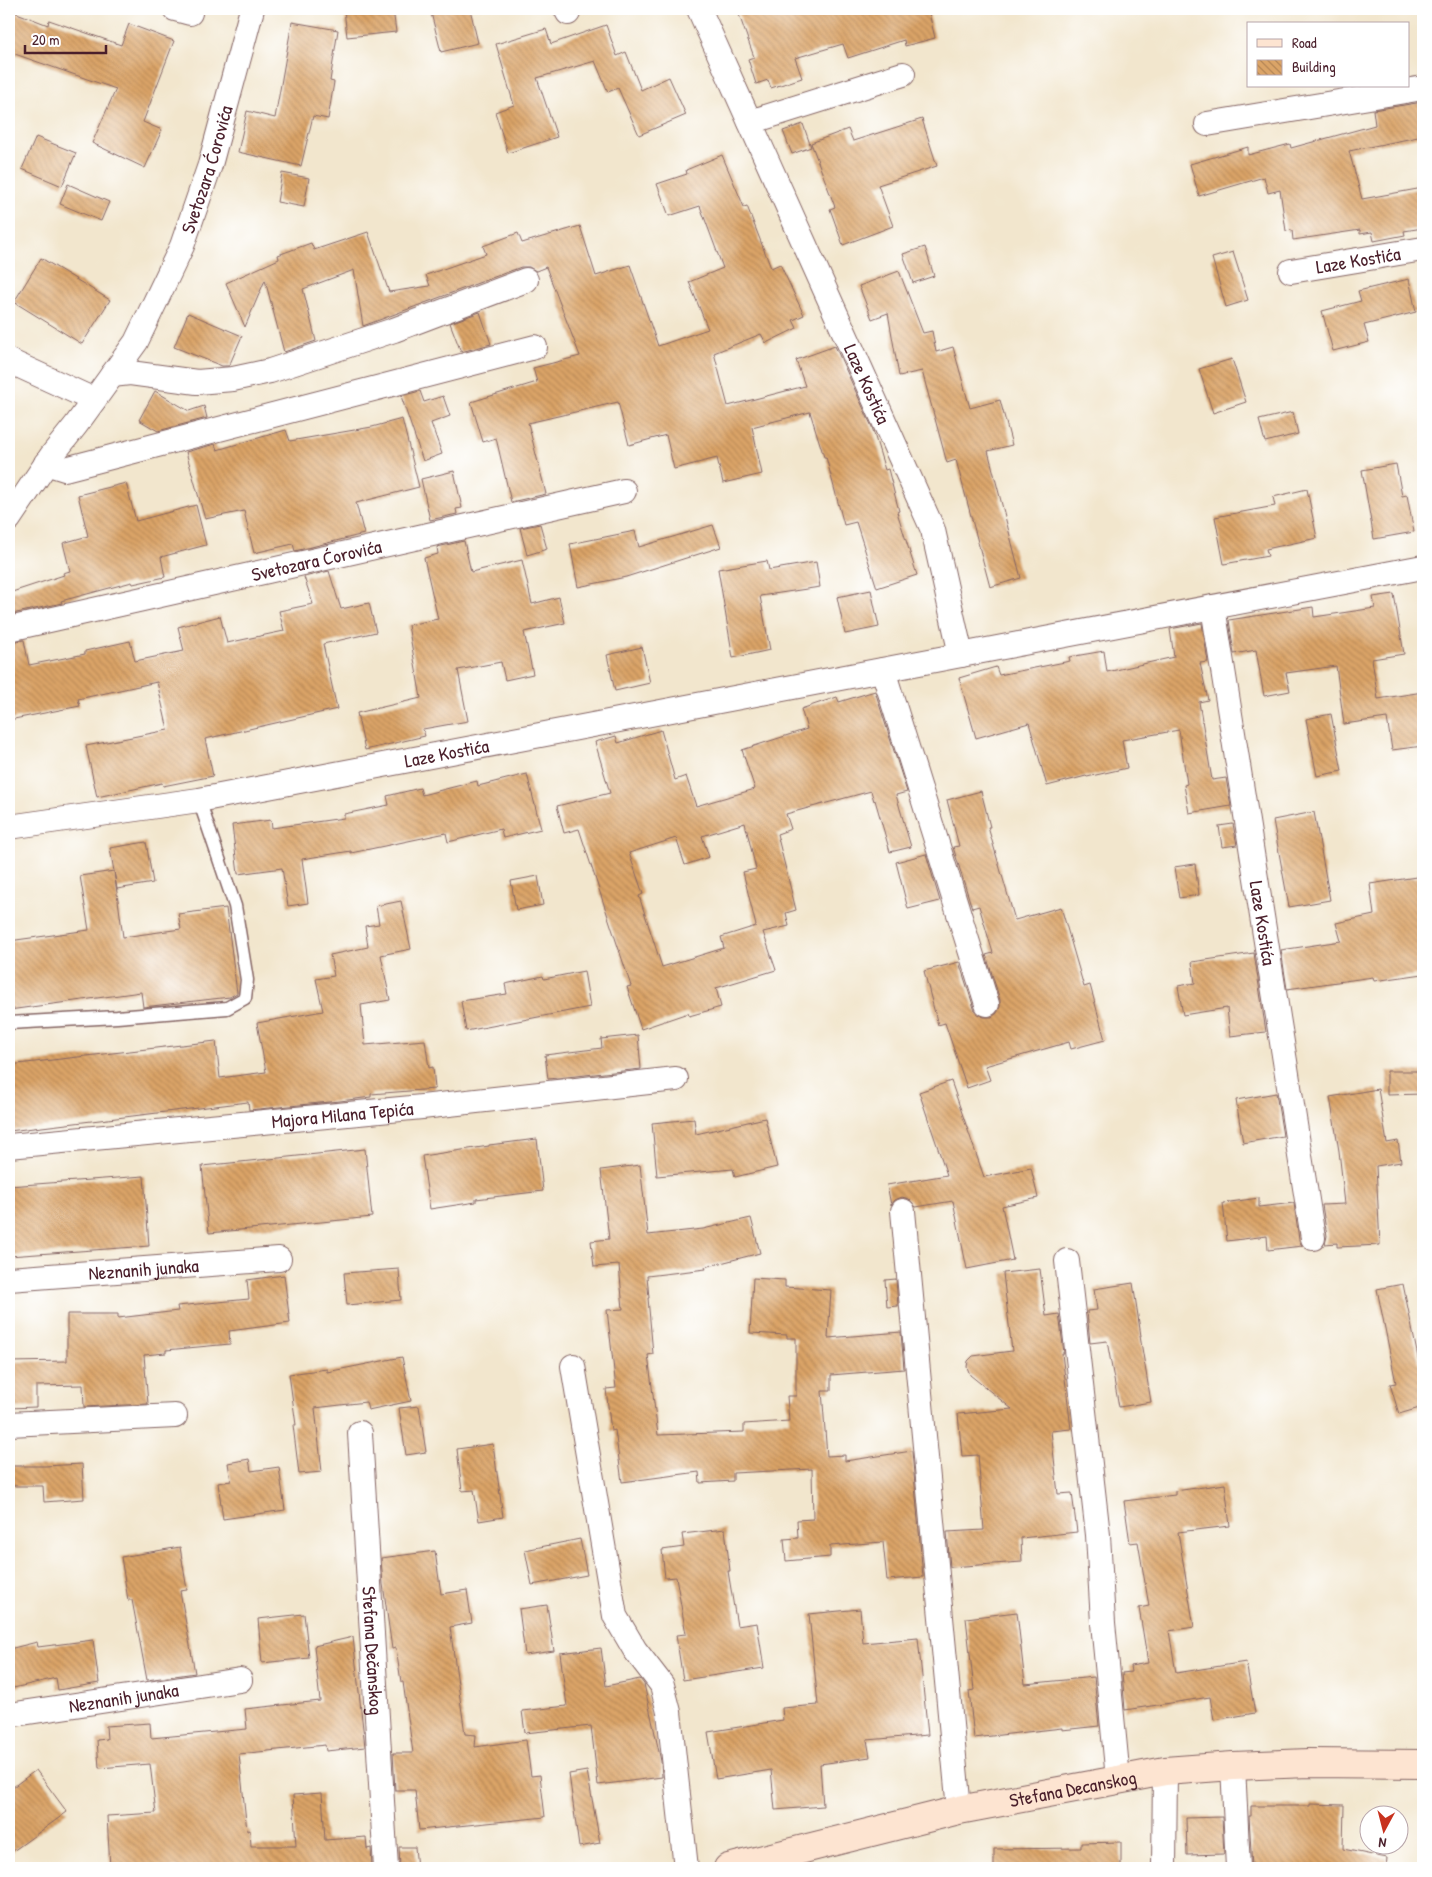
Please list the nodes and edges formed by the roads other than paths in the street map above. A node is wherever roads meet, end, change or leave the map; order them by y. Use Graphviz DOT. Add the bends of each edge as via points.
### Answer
graph roads {
  1 [pos="252,9"];
  2 [pos="699,9"];
  3 [pos="903,74"];
  4 [pos="1423,88"];
  5 [pos="750,122"];
  6 [pos="1208,124"];
  7 [pos="1423,249"];
  8 [pos="1291,271"];
  9 [pos="526,280"];
  10 [pos="535,347"];
  11 [pos="9,361"];
  12 [pos="112,375"];
  13 [pos="94,400"];
  14 [pos="46,463"];
  15 [pos="624,490"];
  16 [pos="9,519"];
  17 [pos="1423,567"];
  18 [pos="1213,607"];
  19 [pos="9,629"];
  20 [pos="962,655"];
  21 [pos="883,670"];
  22 [pos="199,800"];
  23 [pos="9,827"];
  24 [pos="987,1004"];
  25 [pos="9,1022"];
  26 [pos="676,1079"];
  27 [pos="9,1146"];
  28 [pos="903,1211"];
  29 [pos="1313,1238"];
  30 [pos="279,1259"];
  31 [pos="1066,1261"];
  32 [pos="9,1278"];
  33 [pos="573,1366"];
  34 [pos="176,1416"];
  35 [pos="9,1424"];
  36 [pos="360,1433"];
  37 [pos="240,1680"];
  38 [pos="9,1715"];
  39 [pos="1423,1764"];
  40 [pos="1233,1766"];
  41 [pos="1165,1771"];
  42 [pos="1118,1779"];
  43 [pos="959,1810"];
  44 [pos="386,1868"];
  45 [pos="686,1868"];
  46 [pos="728,1868"];
  47 [pos="1164,1868"];
  48 [pos="1238,1868"];
  1 -- 12 [label="street, Svetozara Ćorovića" via="210,165 182,246 136,342"];
  2 -- 5 [label="street, Laze Kostića"];
  3 -- 5 [label="street"];
  4 -- 6 [label="street"];
  5 -- 20 [label="street, Laze Kostića" via="933,530"];
  7 -- 8 [label="street, Laze Kostića"];
  9 -- 12 [label="street" via="394,330 270,371 197,382 130,373"];
  10 -- 14 [label="street" via="65,469"];
  11 -- 13 [label="street"];
  12 -- 13 [label="street, Svetozara Ćorovića"];
  13 -- 14 [label="street, Svetozara Ćorovića"];
  14 -- 16 [label="street, Svetozara Ćorovića"];
  15 -- 19 [label="street, Svetozara Ćorovića"];
  17 -- 18 [label="street, Laze Kostića"];
  18 -- 20 [label="street, Laze Kostića"];
  18 -- 29 [label="street, Laze Kostića"];
  20 -- 21 [label="street, Laze Kostića"];
  21 -- 22 [label="street, Laze Kostića"];
  21 -- 24 [label="street"];
  22 -- 23 [label="street, Laze Kostića"];
  22 -- 25 [label="lane" via="235,906 247,980 245,998 227,1008"];
  26 -- 27 [label="street, Majora Milana Tepića"];
  28 -- 43 [label="street"];
  30 -- 32 [label="street, Neznanih junaka"];
  31 -- 42 [label="street" via="1098,1535"];
  33 -- 45 [label="street" via="615,1616 635,1650 662,1685 669,1712"];
  34 -- 35 [label="street"];
  36 -- 44 [label="street, Stefana Dečanskog"];
  37 -- 38 [label="street, Neznanih junaka"];
  39 -- 40 [label="main road, Stefana Decanskog"];
  40 -- 41 [label="main road, Stefana Decanskog"];
  40 -- 48 [label="street"];
  41 -- 42 [label="main road, Stefana Decanskog"];
  41 -- 47 [label="street"];
  42 -- 43 [label="main road, Stefana Decanskog"];
  43 -- 46 [label="main road, Stefana Decanskog"];
}
